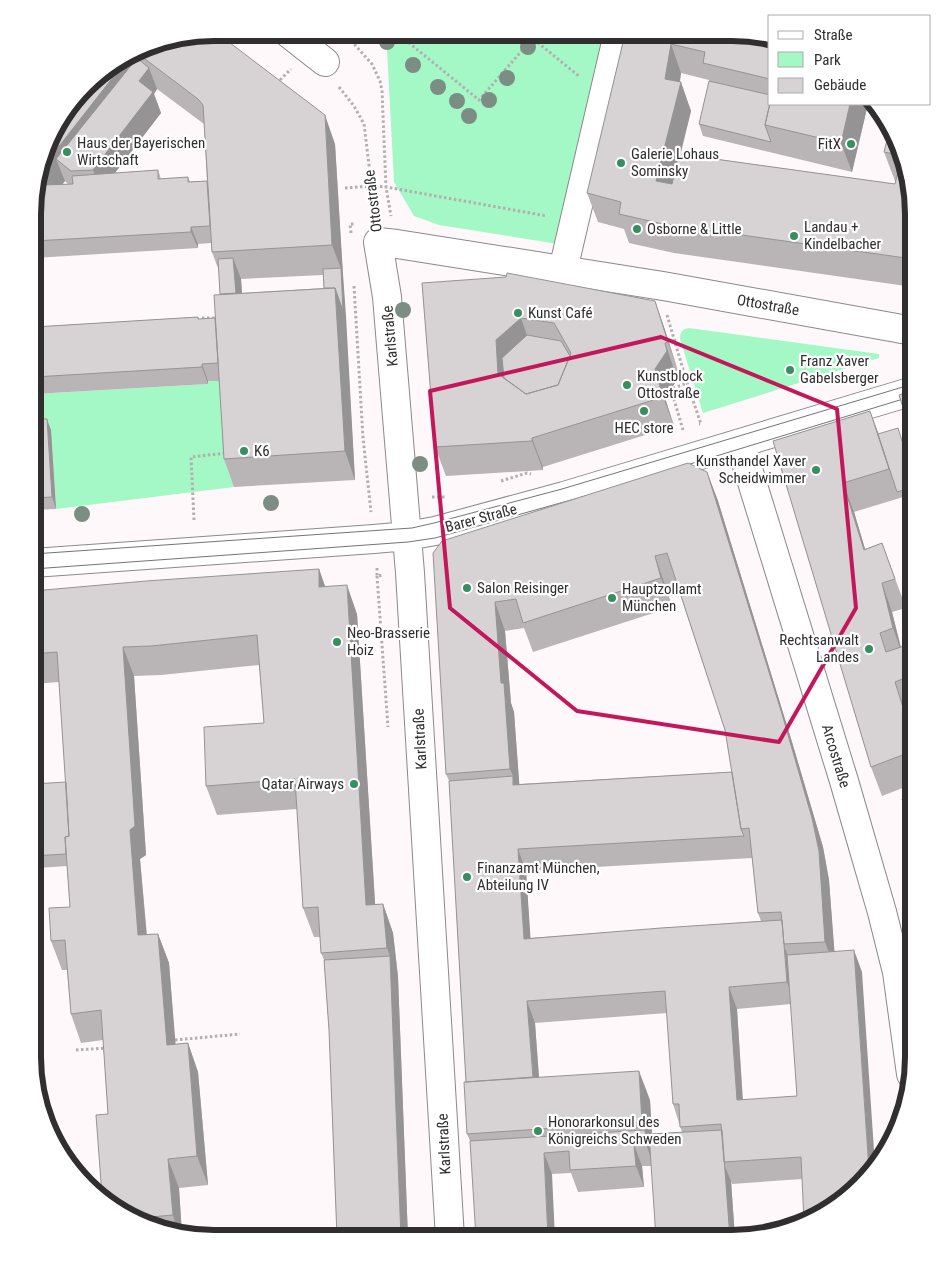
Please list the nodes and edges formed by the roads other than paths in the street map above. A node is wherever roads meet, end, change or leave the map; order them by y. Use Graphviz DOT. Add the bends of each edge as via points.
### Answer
graph roads {
  1 [pos="298,41"];
  2 [pos="616,41"];
  3 [pos="317,56"];
  4 [pos="387,243"];
  5 [pos="563,270"];
  6 [pos="905,329"];
  7 [pos="905,393"];
  8 [pos="740,443"];
  9 [pos="407,536"];
  10 [pos="41,562"];
  11 [pos="904,1020"];
  12 [pos="450,1230"];
  1 -- 3 [label="street"];
  2 -- 5 [label="street"];
  4 -- 5 [label="street, Ottostraße"];
  4 -- 9 [label="street, Karlstraße" via="387,297"];
  5 -- 6 [label="street, Ottostraße"];
  7 -- 8 [label="street, Barer Straße"];
  8 -- 9 [label="street, Barer Straße" via="564,496"];
  8 -- 11 [label="street, Arcostraße" via="882,912 897,972"];
  9 -- 10 [label="street, Barer Straße"];
  9 -- 12 [label="street, Karlstraße"];
}
